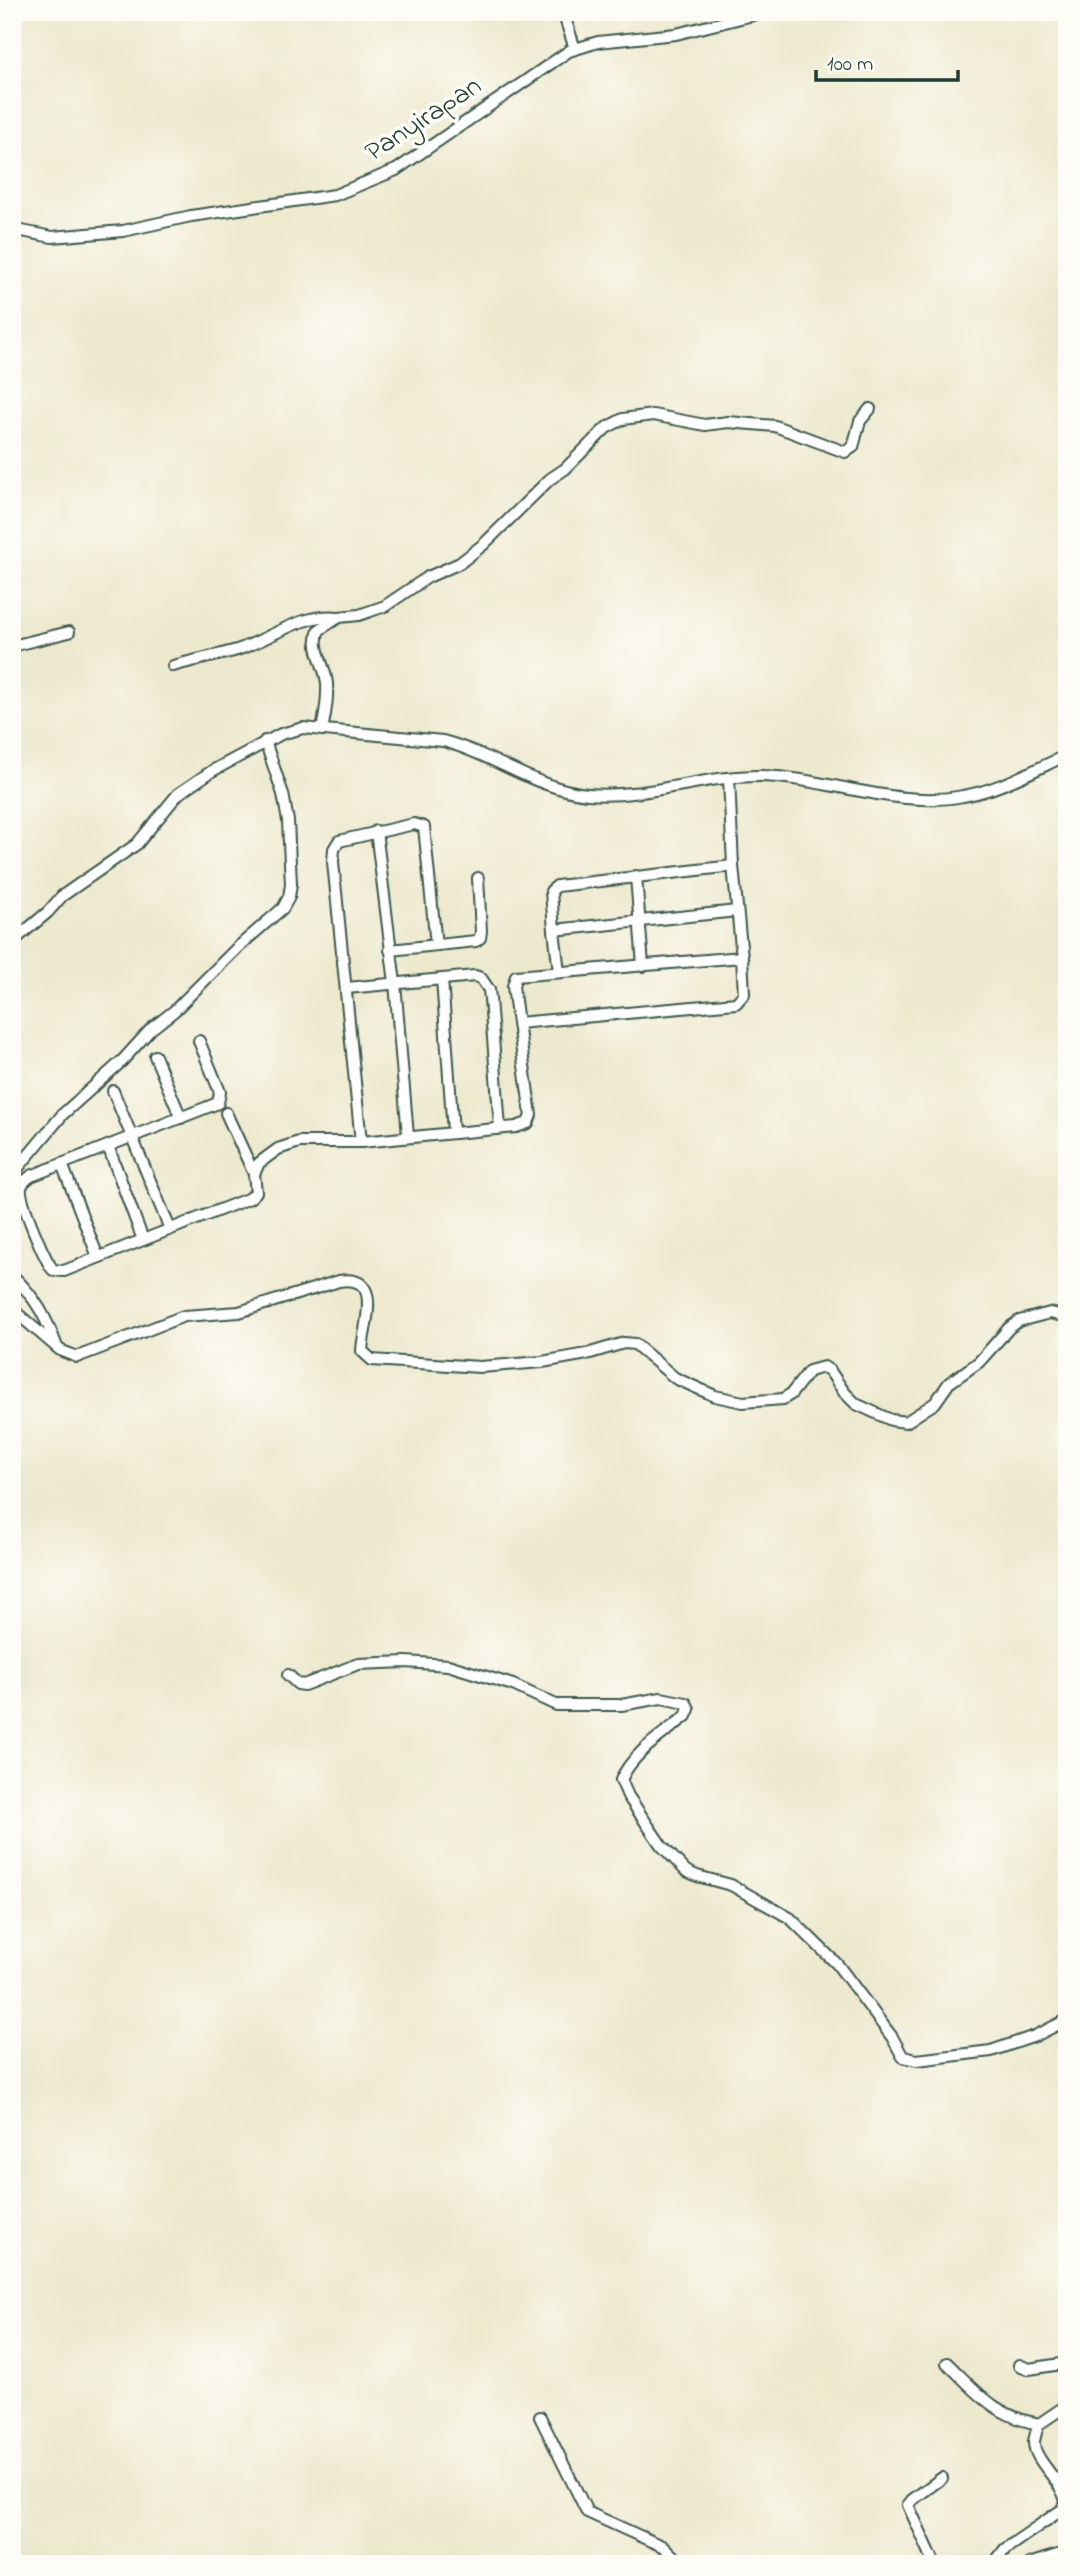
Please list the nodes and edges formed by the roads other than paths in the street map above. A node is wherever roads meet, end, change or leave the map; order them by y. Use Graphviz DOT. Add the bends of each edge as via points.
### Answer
graph roads {
  1 [pos="563,12"];
  2 [pos="765,12"];
  3 [pos="575,49"];
  4 [pos="12,229"];
  5 [pos="870,409"];
  6 [pos="339,617"];
  7 [pos="69,632"];
  8 [pos="12,646"];
  9 [pos="173,666"];
  10 [pos="322,730"];
  11 [pos="265,741"];
  12 [pos="1067,755"];
  13 [pos="729,778"];
  14 [pos="376,831"];
  15 [pos="733,866"];
  16 [pos="636,876"];
  17 [pos="478,878"];
  18 [pos="737,911"];
  19 [pos="639,921"];
  20 [pos="554,930"];
  21 [pos="12,942"];
  22 [pos="436,945"];
  23 [pos="390,950"];
  24 [pos="742,957"];
  25 [pos="643,966"];
  26 [pos="559,972"];
  27 [pos="442,979"];
  28 [pos="395,983"];
  29 [pos="347,988"];
  30 [pos="518,1023"];
  31 [pos="199,1041"];
  32 [pos="155,1056"];
  33 [pos="114,1091"];
  34 [pos="226,1113"];
  35 [pos="181,1118"];
  36 [pos="500,1128"];
  37 [pos="453,1132"];
  38 [pos="408,1136"];
  39 [pos="132,1137"];
  40 [pos="361,1142"];
  41 [pos="108,1146"];
  42 [pos="62,1164"];
  43 [pos="254,1174"];
  44 [pos="12,1175"];
  45 [pos="170,1230"];
  46 [pos="143,1240"];
  47 [pos="98,1257"];
  48 [pos="12,1275"];
  49 [pos="12,1309"];
  50 [pos="1067,1317"];
  51 [pos="57,1346"];
  52 [pos="1067,1385"];
  53 [pos="1067,1400"];
  54 [pos="288,1675"];
  55 [pos="1067,2020"];
  56 [pos="947,2363"];
  57 [pos="1067,2363"];
  58 [pos="1019,2365"];
  59 [pos="1067,2405"];
  60 [pos="540,2417"];
  61 [pos="1039,2424"];
  62 [pos="942,2477"];
  63 [pos="1067,2552"];
  64 [pos="996,2561"];
  65 [pos="681,2564"];
  66 [pos="935,2564"];
  67 [pos="1029,2564"];
  1 -- 3 [label="street"];
  2 -- 3 [label="street, Panyirapan" via="676,34"];
  3 -- 4 [label="street, Panyirapan" via="396,170 335,195 123,231 52,237"];
  5 -- 6 [label="street" via="860,421 853,447 845,452 775,426 705,425 653,415 623,419 598,435 460,563 372,612"];
  6 -- 9 [label="street" via="307,619 239,649"];
  6 -- 10 [label="street" via="316,636 327,683"];
  7 -- 8 [label="street"];
  10 -- 11 [label="street" via="292,730"];
  10 -- 13 [label="street" via="443,741 539,783 589,794 662,790"];
  11 -- 21 [label="street" via="178,794 137,844 62,896"];
  11 -- 44 [label="street" via="288,821 291,884 283,908 63,1114"];
  12 -- 13 [label="street" via="962,797 894,796 762,776"];
  13 -- 15 [label="street"];
  14 -- 22 [label="street" via="414,824 424,827"];
  14 -- 23 [label="street"];
  14 -- 29 [label="street" via="343,839 334,849"];
  15 -- 16 [label="street"];
  15 -- 18 [label="street"];
  16 -- 19 [label="street"];
  16 -- 20 [label="street" via="554,887"];
  17 -- 22 [label="street" via="480,938"];
  18 -- 19 [label="street"];
  18 -- 24 [label="street"];
  19 -- 20 [label="street"];
  19 -- 25 [label="street"];
  20 -- 26 [label="street"];
  22 -- 23 [label="street"];
  23 -- 28 [label="street"];
  24 -- 25 [label="street"];
  24 -- 30 [label="street" via="744,994 736,1003"];
  25 -- 26 [label="street"];
  26 -- 30 [label="street" via="516,976"];
  27 -- 28 [label="street"];
  27 -- 36 [label="street" via="481,978 489,990"];
  27 -- 37 [label="street"];
  28 -- 29 [label="street"];
  28 -- 38 [label="street"];
  29 -- 40 [label="street"];
  30 -- 36 [label="street" via="530,1120"];
  31 -- 35 [label="street" via="220,1100"];
  32 -- 35 [label="street"];
  33 -- 39 [label="street"];
  34 -- 43 [label="street"];
  35 -- 39 [label="street"];
  36 -- 37 [label="street"];
  37 -- 38 [label="street"];
  38 -- 40 [label="street"];
  39 -- 41 [label="street"];
  39 -- 45 [label="street"];
  40 -- 43 [label="street" via="292,1144 266,1156"];
  41 -- 42 [label="street"];
  41 -- 46 [label="street"];
  42 -- 47 [label="street"];
  42 -- 47 [label="street" via="32,1176 20,1189 42,1253 58,1272"];
  43 -- 45 [label="street" via="253,1196"];
  45 -- 46 [label="street"];
  46 -- 47 [label="street"];
  48 -- 51 [label="street" via="32,1295"];
  49 -- 51 [label="street"];
  50 -- 51 [label="street" via="1050,1313 1018,1321 979,1362 949,1383 935,1403 902,1423 856,1404 824,1367 809,1371 783,1399 743,1402 715,1396 675,1378 635,1344 542,1362 480,1367 372,1360 362,1351 367,1293 351,1280 239,1312 184,1316 87,1355 69,1355"];
  52 -- 53 [label="street"];
  54 -- 55 [label="street" via="304,1685 358,1664 447,1664 513,1685 556,1705 621,1705 661,1698 686,1703 686,1716 627,1768 621,1780 628,1796 661,1845 686,1871 731,1885 790,1918 837,1964 903,2057 917,2060 1007,2047"];
  56 -- 61 [label="street" via="1000,2412"];
  57 -- 58 [label="street" via="1030,2369"];
  59 -- 61 [label="street"];
  60 -- 65 [label="street" via="587,2512 664,2547"];
  61 -- 64 [label="street" via="1036,2450 1066,2502 1063,2509 1004,2549"];
  62 -- 66 [label="street" via="908,2505"];
  63 -- 67 [label="street"];
}
